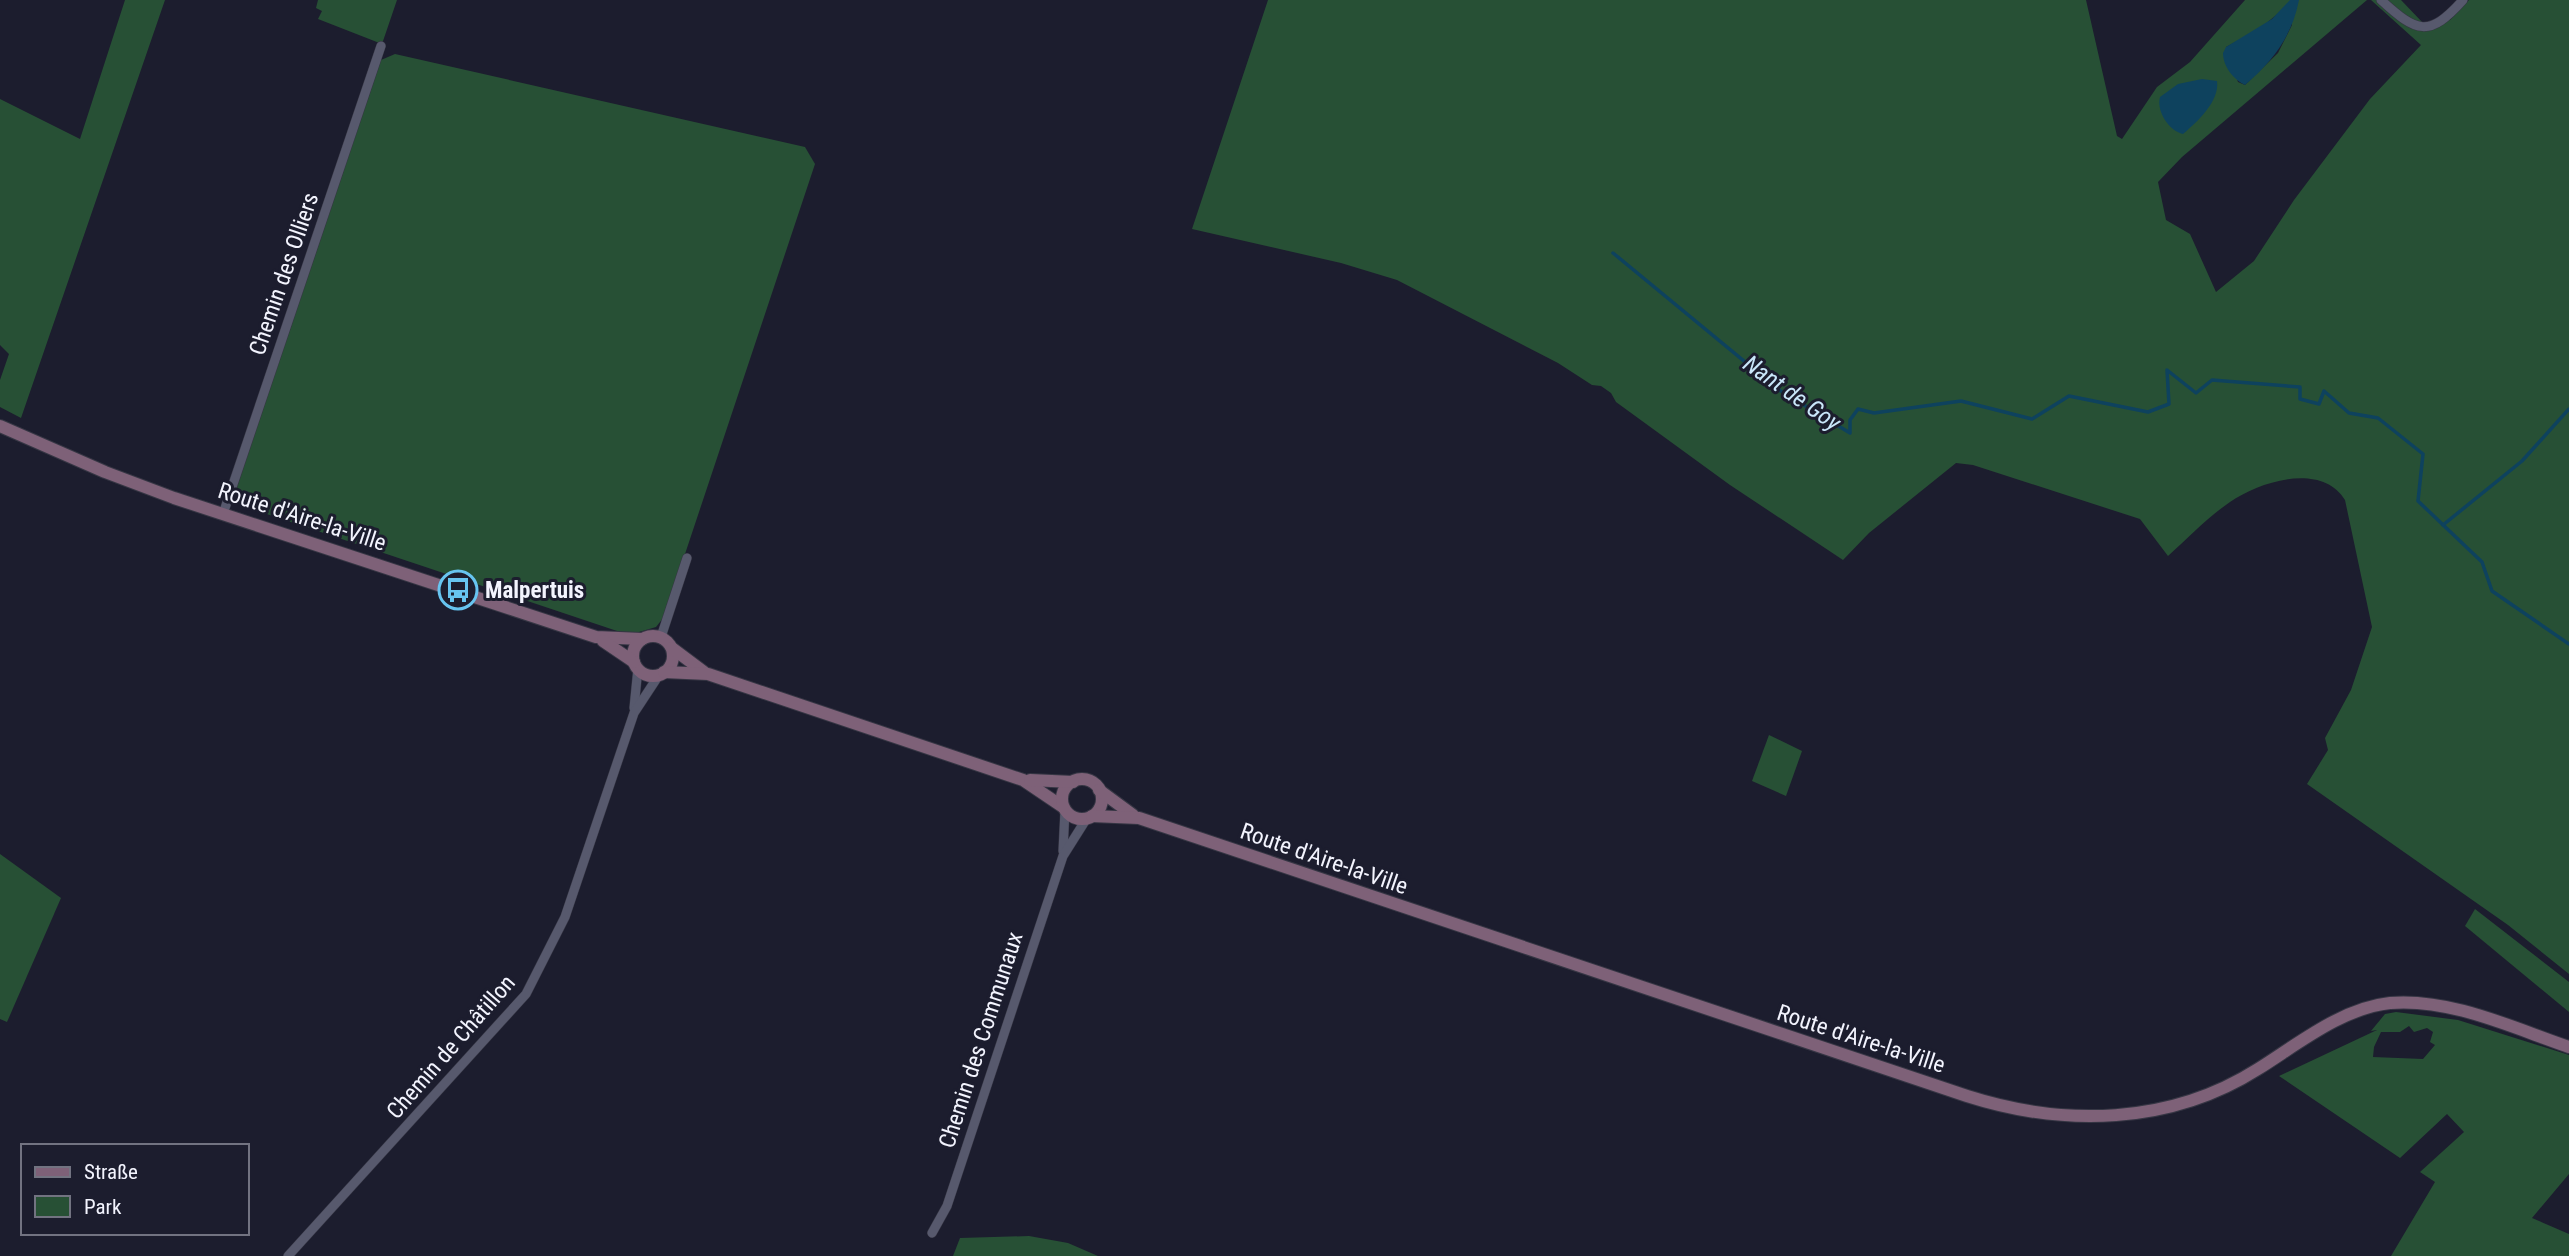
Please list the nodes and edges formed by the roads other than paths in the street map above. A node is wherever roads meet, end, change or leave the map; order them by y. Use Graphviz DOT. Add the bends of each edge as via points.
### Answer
graph roads {
  1 [pos="2381,0"];
  2 [pos="2463,0"];
  3 [pos="381,47"];
  4 [pos="0,426"];
  5 [pos="223,514"];
  6 [pos="687,558"];
  7 [pos="596,637"];
  8 [pos="661,637"];
  9 [pos="642,639"];
  10 [pos="672,648"];
  11 [pos="636,665"];
  12 [pos="662,673"];
  13 [pos="708,674"];
  14 [pos="634,713"];
  15 [pos="1023,780"];
  16 [pos="1073,782"];
  17 [pos="1099,790"];
  18 [pos="1064,808"];
  19 [pos="1090,817"];
  20 [pos="1139,818"];
  21 [pos="1063,856"];
  22 [pos="2569,1047"];
  23 [pos="932,1233"];
  24 [pos="288,1256"];
  1 -- 2 [label="street" via="2405,21 2426,28 2438,25"];
  3 -- 5 [label="street, Chemin des Olliers"];
  4 -- 5 [label="main road, Route d'Aire-la-Ville" via="105,472"];
  5 -- 7 [label="main road, Route d'Aire-la-Ville"];
  6 -- 8 [label="street"];
  7 -- 9 [label="main road, Route d'Aire-la-Ville"];
  7 -- 11 [label="main road, Route d'Aire-la-Ville"];
  8 -- 9 [label="main road"];
  8 -- 10 [label="main road"];
  9 -- 11 [label="main road" via="634,650"];
  10 -- 12 [label="main road" via="671,664"];
  10 -- 13 [label="main road"];
  11 -- 12 [label="main road" via="647,674"];
  11 -- 14 [label="street, Chemin de Châtillon"];
  12 -- 13 [label="main road"];
  12 -- 14 [label="street, Chemin de Châtillon"];
  13 -- 15 [label="main road"];
  14 -- 24 [label="street, Chemin de Châtillon" via="565,917 526,994"];
  15 -- 16 [label="main road"];
  15 -- 18 [label="main road"];
  16 -- 17 [label="main road" via="1087,780"];
  16 -- 18 [label="main road" via="1063,792"];
  17 -- 19 [label="main road" via="1101,804"];
  17 -- 20 [label="main road, Route d'Aire-la-Ville"];
  18 -- 19 [label="main road" via="1077,818"];
  18 -- 21 [label="street, Chemin des Communaux"];
  19 -- 20 [label="main road, Route d'Aire-la-Ville"];
  19 -- 21 [label="street, Chemin des Communaux"];
  20 -- 22 [label="main road, Route d'Aire-la-Ville" via="1967,1096 2036,1114 2122,1115 2175,1105 2253,1073 2343,1018 2387,1004 2437,1005"];
  21 -- 23 [label="street, Chemin des Communaux" via="947,1206"];
}
